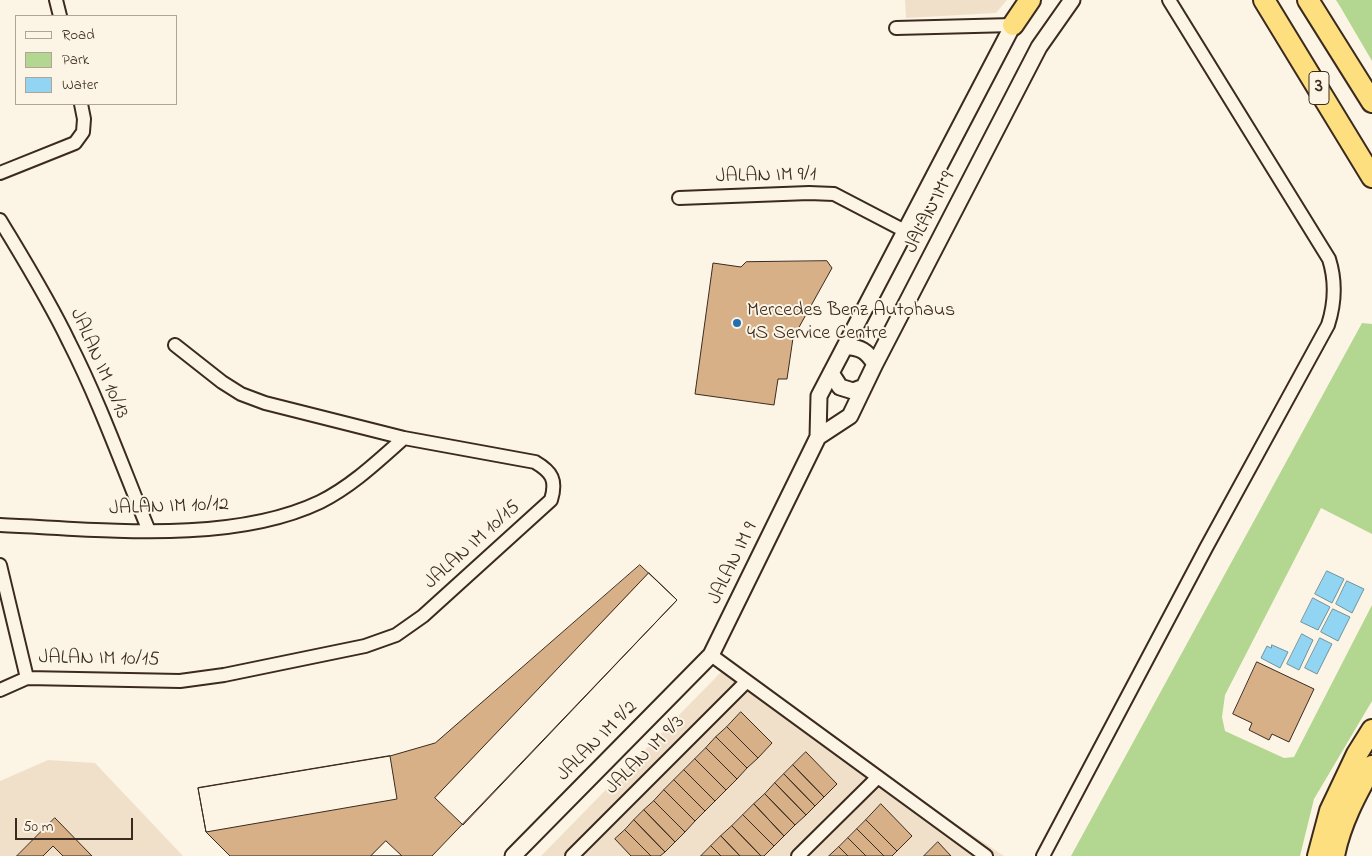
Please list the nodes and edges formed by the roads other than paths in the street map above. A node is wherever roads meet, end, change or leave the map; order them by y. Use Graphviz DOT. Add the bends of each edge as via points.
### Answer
graph roads {
  1 [pos="56,0"];
  2 [pos="1030,0"];
  3 [pos="1072,0"];
  4 [pos="1169,0"];
  5 [pos="1256,0"];
  6 [pos="1264,0"];
  7 [pos="1308,0"];
  8 [pos="60,15"];
  9 [pos="1013,25"];
  10 [pos="896,28"];
  11 [pos="1289,38"];
  12 [pos="1372,102"];
  13 [pos="81,105"];
  14 [pos="0,173"];
  15 [pos="1372,177"];
  16 [pos="679,198"];
  17 [pos="0,220"];
  18 [pos="905,231"];
  19 [pos="175,345"];
  20 [pos="845,346"];
  21 [pos="876,364"];
  22 [pos="831,373"];
  23 [pos="864,387"];
  24 [pos="818,437"];
  25 [pos="404,438"];
  26 [pos="0,525"];
  27 [pos="149,531"];
  28 [pos="0,565"];
  29 [pos="711,655"];
  30 [pos="27,678"];
  31 [pos="746,682"];
  32 [pos="0,690"];
  33 [pos="1372,730"];
  34 [pos="1372,766"];
  35 [pos="878,777"];
  36 [pos="512,856"];
  37 [pos="572,856"];
  38 [pos="798,856"];
  39 [pos="986,856"];
  40 [pos="1043,856"];
  41 [pos="1318,856"];
  42 [pos="1334,856"];
  1 -- 8 [label="street"];
  2 -- 9 [label="highway"];
  3 -- 21 [label="street, JALAN IM 9" via="1039,47"];
  4 -- 40 [label="street" via="1329,259 1334,276 1333,310 1328,325"];
  5 -- 11 [label="highway"];
  6 -- 11 [label="highway, 3"];
  7 -- 12 [label="highway, 3"];
  9 -- 10 [label="street"];
  9 -- 18 [label="street, JALAN IM 9"];
  11 -- 15 [label="highway, 3"];
  13 -- 14 [label="street" via="83,132 74,143"];
  16 -- 18 [label="street, JALAN IM 9/1" via="834,194"];
  17 -- 27 [label="street, JALAN IM 10/13" via="70,343"];
  18 -- 20 [label="street, JALAN IM 9"];
  19 -- 25 [label="street, JALAN IM 10/15" via="240,394"];
  20 -- 21 [label="street" via="868,353"];
  20 -- 22 [label="street, JALAN IM 9"];
  21 -- 23 [label="street, JALAN IM 9"];
  22 -- 23 [label="street" via="840,387 853,391"];
  22 -- 24 [label="street, JALAN IM 9" via="819,396"];
  23 -- 24 [label="street, JALAN IM 9" via="850,416"];
  24 -- 29 [label="street, JALAN IM 9"];
  25 -- 27 [label="street, JALAN IM 10/12" via="356,480 320,502 280,516 202,529"];
  25 -- 30 [label="street, JALAN IM 10/15" via="535,462 546,468 554,490 551,500 538,513 423,616 396,636 365,646 224,676 189,680"];
  26 -- 27 [label="street, JALAN IM 10/12"];
  28 -- 30 [label="street"];
  29 -- 31 [label="street"];
  29 -- 36 [label="street, JALAN IM 9/2"];
  30 -- 32 [label="street, JALAN IM 10/15"];
  31 -- 35 [label="street"];
  31 -- 37 [label="street, JALAN IM 9/3"];
  33 -- 41 [label="highway" via="1330,811"];
  34 -- 42 [label="highway" via="1337,840"];
  35 -- 38 [label="street"];
  35 -- 39 [label="street"];
}
